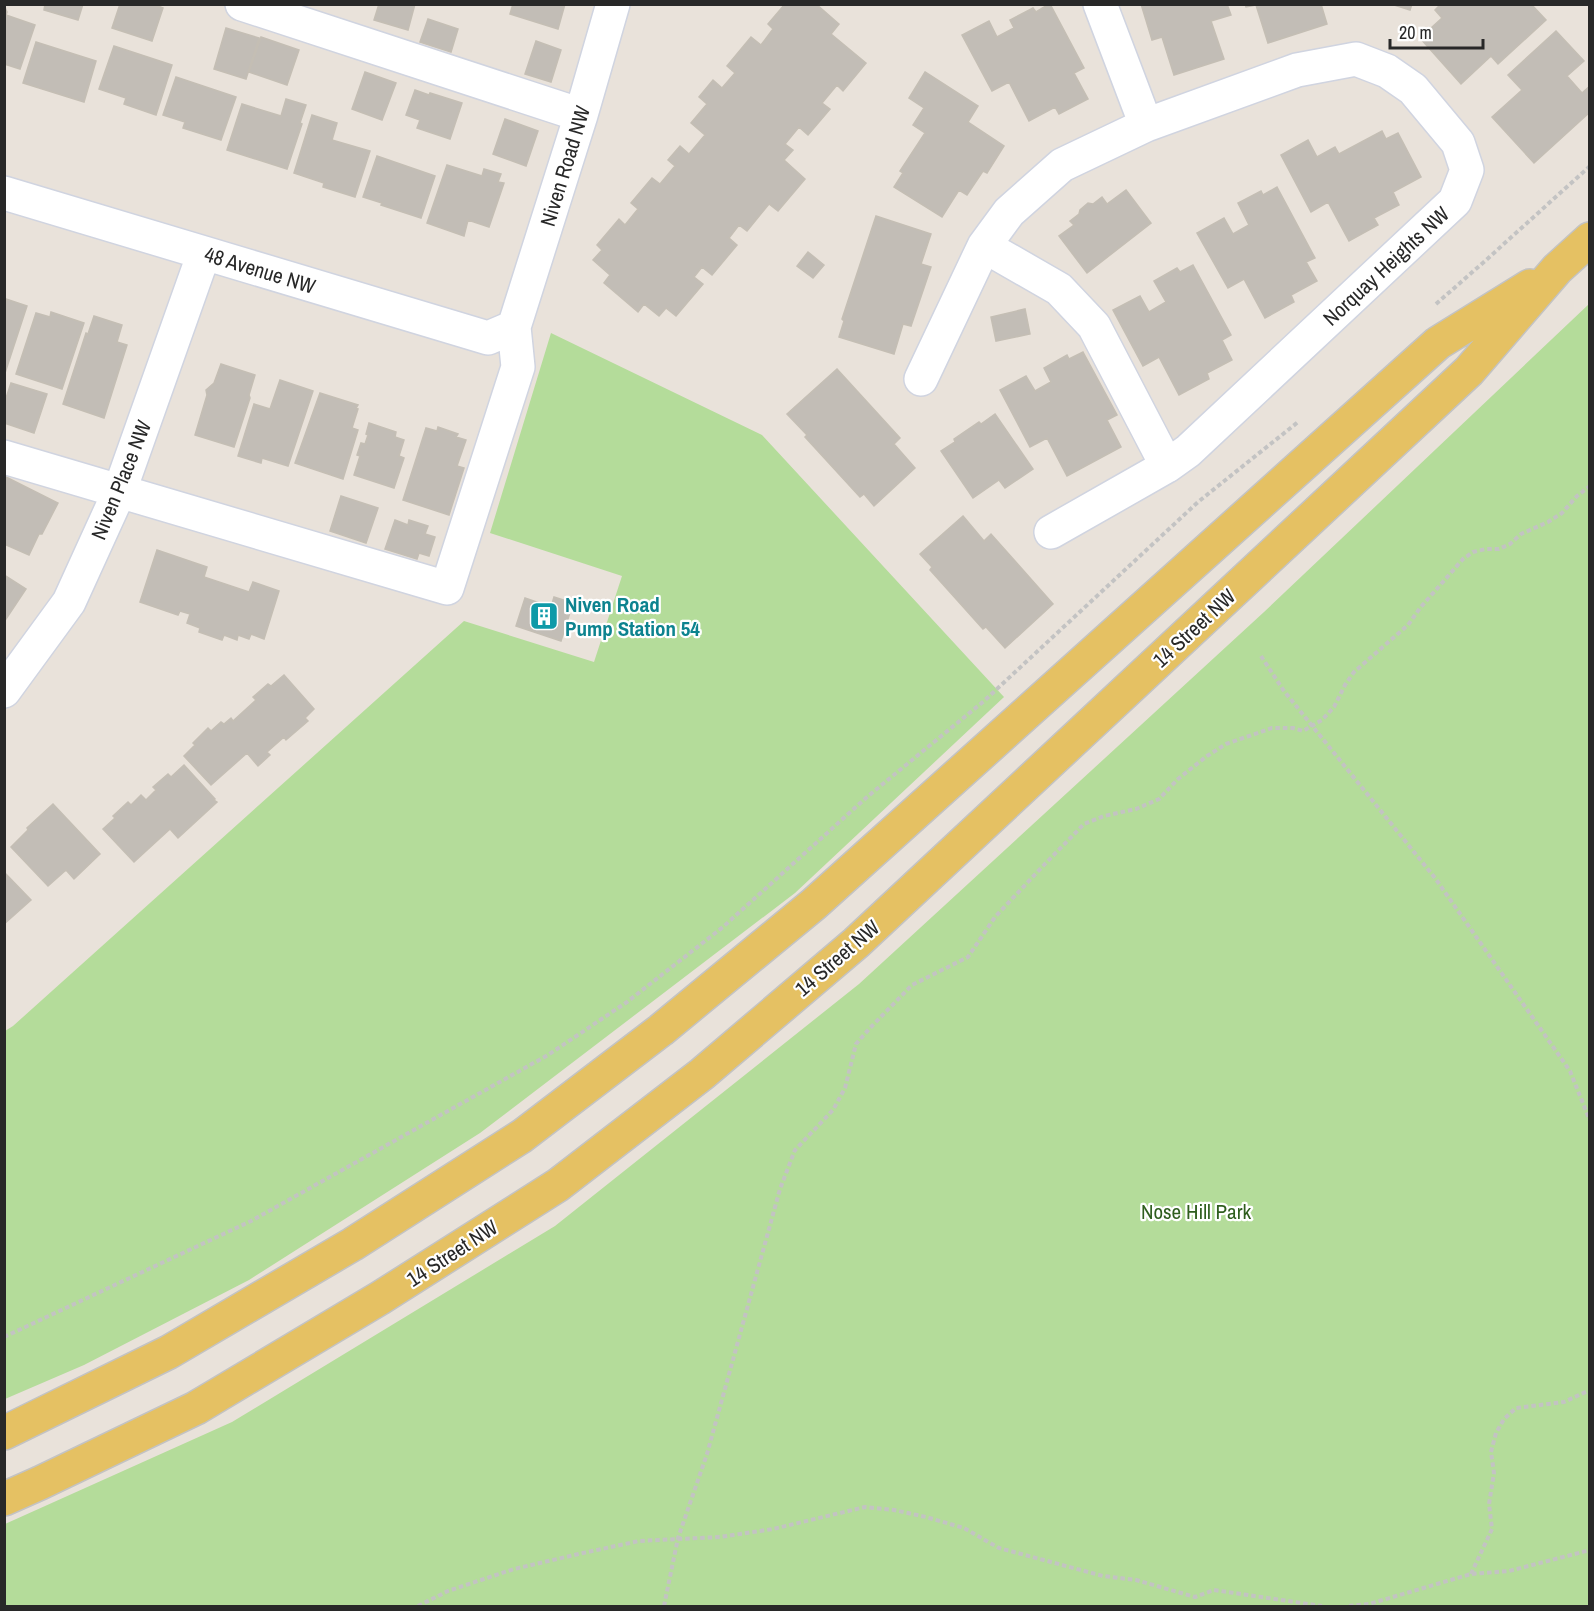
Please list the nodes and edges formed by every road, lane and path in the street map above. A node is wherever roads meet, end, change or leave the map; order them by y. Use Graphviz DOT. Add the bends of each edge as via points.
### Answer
graph roads {
  1 [pos="243,4"];
  2 [pos="613,4"];
  3 [pos="1100,4"];
  4 [pos="581,115"];
  5 [pos="1146,125"];
  6 [pos="1590,166"];
  7 [pos="4,193"];
  8 [pos="1590,239"];
  9 [pos="984,246"];
  10 [pos="204,253"];
  11 [pos="1557,269"];
  12 [pos="1432,307"];
  13 [pos="514,327"];
  14 [pos="921,380"];
  15 [pos="1298,422"];
  16 [pos="4,457"];
  17 [pos="1167,466"];
  18 [pos="1590,486"];
  19 [pos="120,490"];
  20 [pos="1051,532"];
  21 [pos="1261,656"];
  22 [pos="4,691"];
  23 [pos="1312,727"];
  24 [pos="1590,1121"];
  25 [pos="4,1337"];
  26 [pos="1590,1390"];
  27 [pos="4,1433"];
  28 [pos="4,1499"];
  29 [pos="678,1538"];
  30 [pos="1590,1550"];
  31 [pos="1472,1574"];
  32 [pos="418,1606"];
  33 [pos="664,1606"];
  34 [pos="1322,1606"];
  35 [pos="1349,1606"];
  1 -- 4 [label="street"];
  2 -- 4 [label="street, Niven Road NW"];
  3 -- 5 [label="street"];
  4 -- 13 [label="street, Niven Road NW"];
  5 -- 9 [label="street, Norquay Heights NW" via="1062,165 1010,212"];
  5 -- 17 [label="street, Norquay Heights NW" via="1297,70 1356,59 1387,71 1413,89 1458,143 1467,170 1455,201"];
  6 -- 12 [label="path"];
  7 -- 10 [label="street, 48 Avenue NW"];
  8 -- 11 [label="main road, 14 Street NW"];
  9 -- 14 [label="street, Norquay Heights NW"];
  9 -- 17 [label="street" via="1059,289 1094,326"];
  10 -- 13 [label="street, 48 Avenue NW" via="488,338"];
  10 -- 19 [label="street, Niven Place NW"];
  11 -- 27 [label="main road, 14 Street NW" via="1438,343 814,904 662,1030 522,1136 353,1244 169,1352"];
  11 -- 28 [label="main road, 14 Street NW" via="1461,379 856,943 702,1074 558,1185 380,1298 196,1408"];
  13 -- 19 [label="street" via="518,368 447,588"];
  15 -- 25 [label="path" via="1198,502 984,701 867,797 723,927 627,1002 548,1055 251,1221"];
  16 -- 19 [label="street"];
  17 -- 20 [label="street, Norquay Heights NW"];
  18 -- 23 [label="path" via="1562,513 1510,544 1473,552 1463,559 1408,625 1354,672 1334,707"];
  19 -- 22 [label="street, Niven Place NW" via="69,602"];
  21 -- 23 [label="path"];
  23 -- 24 [label="path" via="1435,878 1570,1071"];
  23 -- 29 [label="path" via="1303,731 1272,728 1226,744 1178,779 1159,799 1084,825 995,917 968,957 912,985 856,1044 845,1088 833,1110 795,1150 780,1189 707,1454"];
  26 -- 31 [label="path" via="1564,1402 1516,1408 1504,1419 1491,1452 1492,1528"];
  29 -- 32 [label="path" via="639,1541 514,1569 447,1591"];
  29 -- 33 [label="path"];
  29 -- 34 [label="path" via="773,1529 865,1507 894,1510 964,1528 999,1548 1195,1597 1214,1590"];
  30 -- 31 [label="path" via="1509,1570"];
  31 -- 35 [label="path" via="1381,1601"];
}
